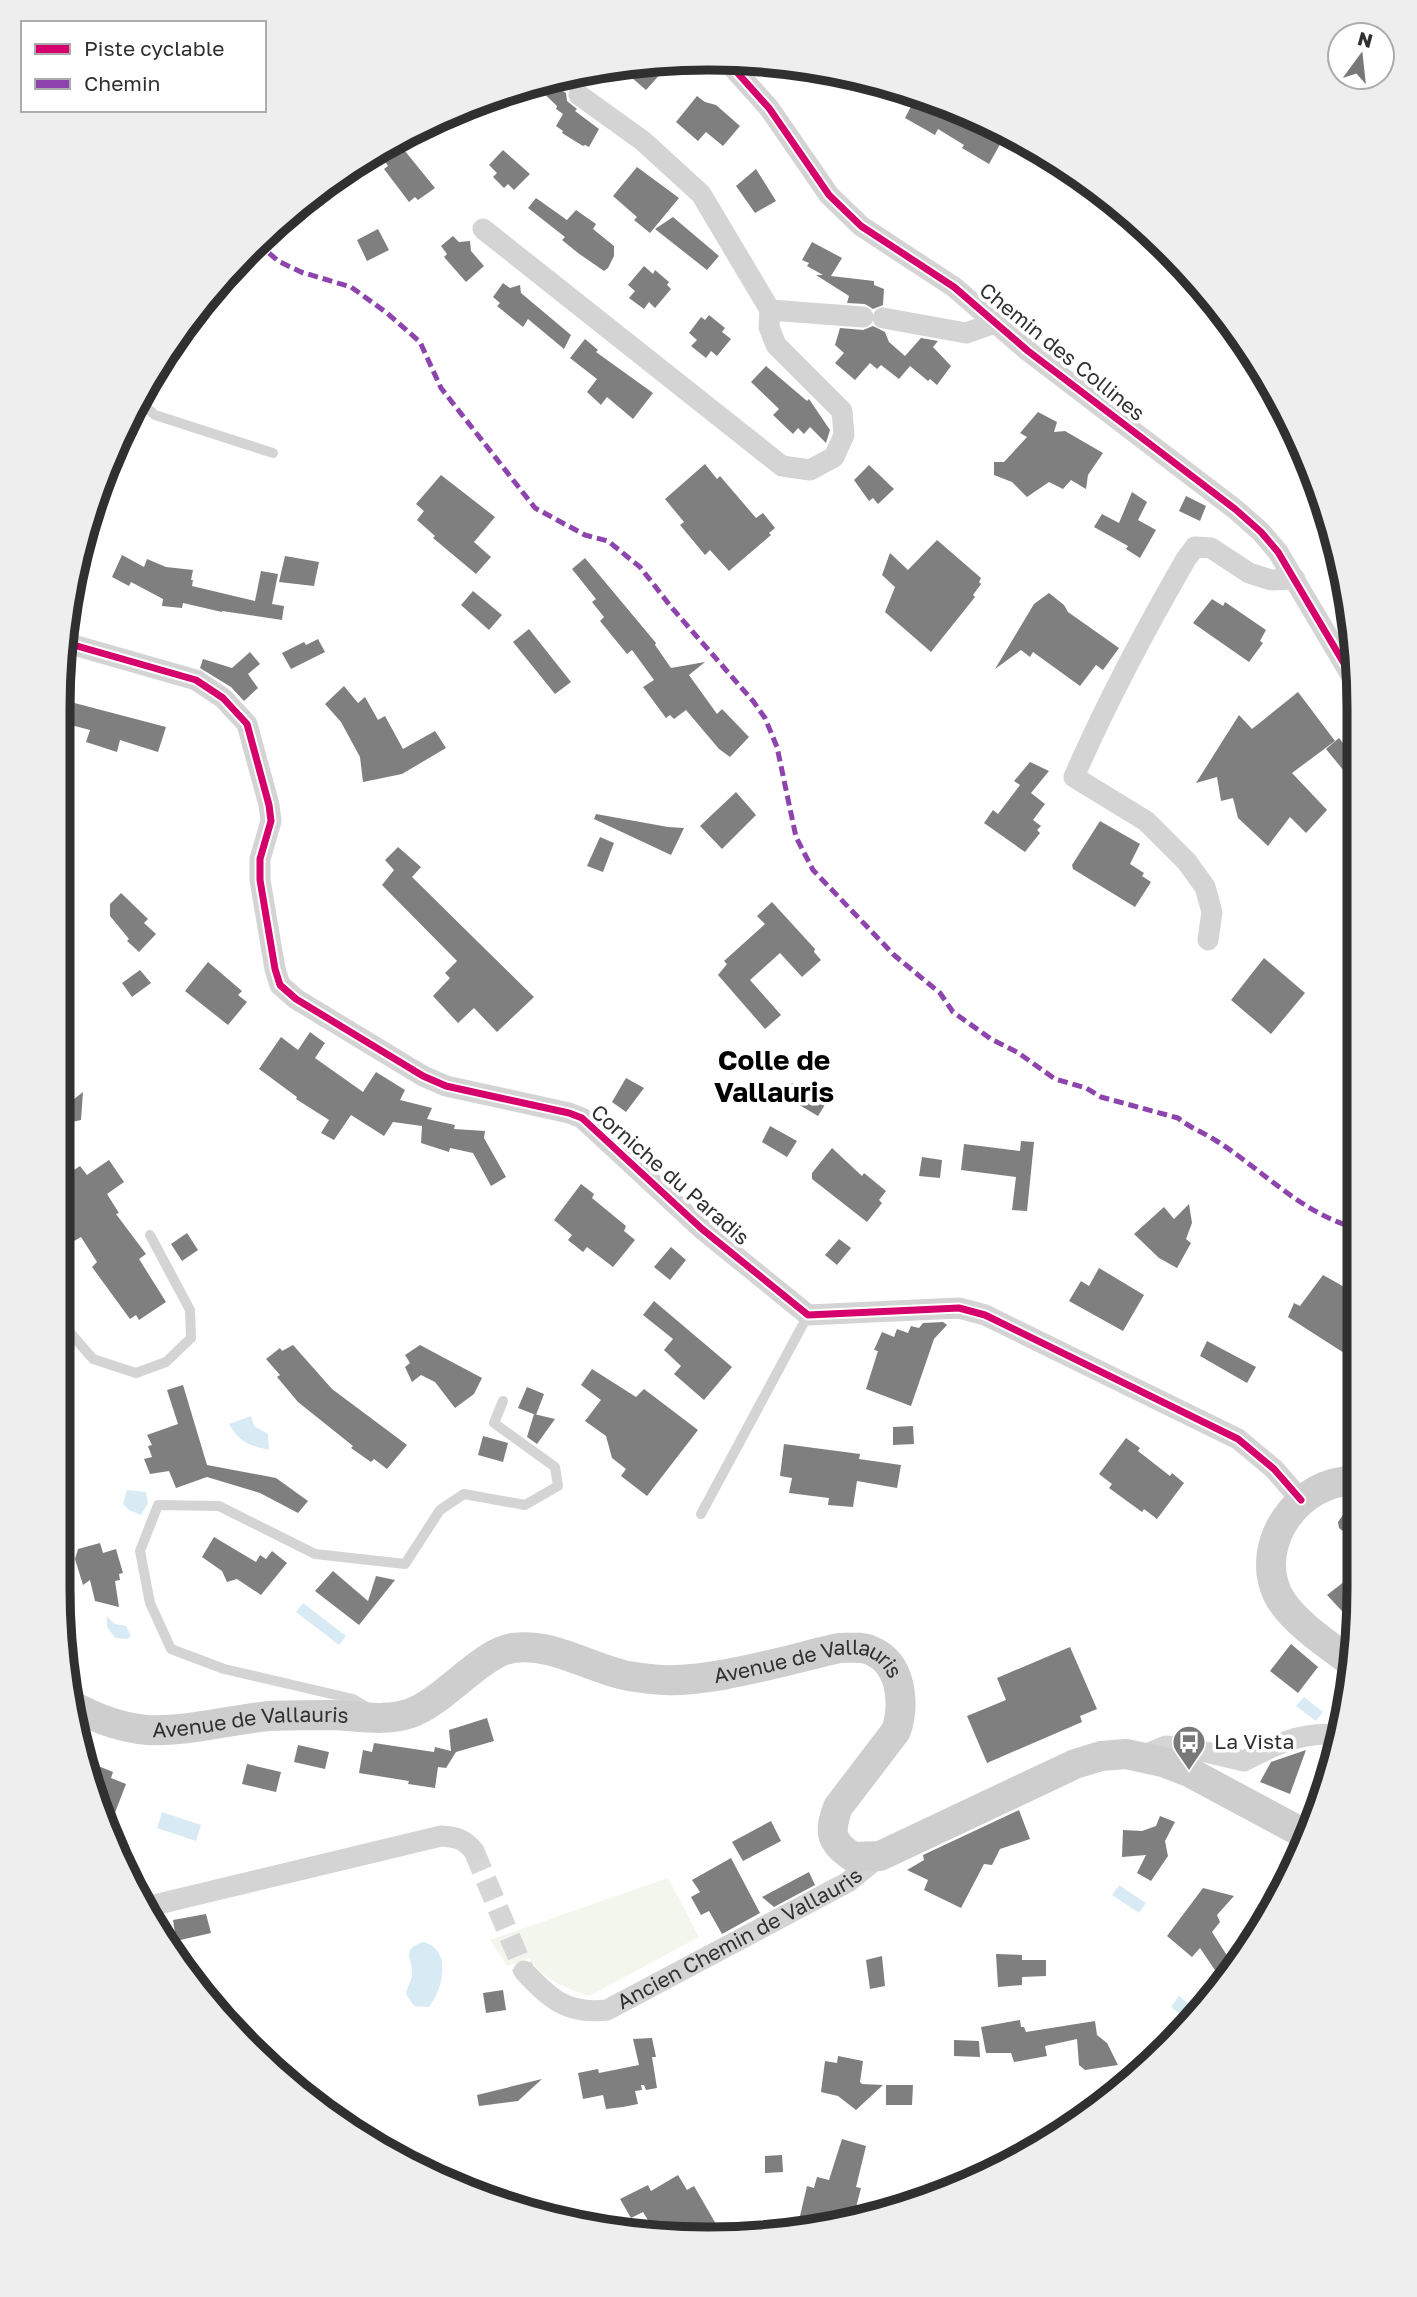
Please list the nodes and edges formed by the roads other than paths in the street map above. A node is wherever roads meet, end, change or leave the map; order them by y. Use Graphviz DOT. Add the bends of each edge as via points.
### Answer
graph roads {
  1 [pos="736,71"];
  2 [pos="579,95"];
  3 [pos="483,229"];
  4 [pos="770,310"];
  5 [pos="995,323"];
  6 [pos="146,407"];
  7 [pos="273,453"];
  8 [pos="1295,579"];
  9 [pos="73,645"];
  10 [pos="1346,666"];
  11 [pos="1208,940"];
  12 [pos="150,1235"];
  13 [pos="808,1315"];
  14 [pos="70,1333"];
  15 [pos="503,1401"];
  16 [pos="1347,1481"];
  17 [pos="1301,1500"];
  18 [pos="701,1514"];
  19 [pos="1344,1656"];
  20 [pos="81,1710"];
  21 [pos="384,1718"];
  22 [pos="1330,1734"];
  23 [pos="1142,1756"];
  24 [pos="1299,1831"];
  25 [pos="474,1851"];
  26 [pos="880,1856"];
  27 [pos="154,1905"];
  28 [pos="524,1970"];
  1 -- 5 [label="street, Chemin des Collines" via="769,108 829,195 861,226 954,286"];
  2 -- 4 [label="street" via="643,141 701,194"];
  3 -- 4 [label="street" via="782,466 810,470 834,457 844,435 842,411 776,345 769,327"];
  4 -- 5 [label="street" via="873,317 966,333"];
  5 -- 8 [label="street, Chemin des Collines" via="1236,509 1278,552"];
  6 -- 7 [label="lane" via="155,415"];
  8 -- 10 [label="street, Chemin des Collines"];
  8 -- 11 [label="street" via="1271,580 1250,573 1211,548 1195,547 1134,649 1074,777 1146,821 1187,862 1205,887 1212,912"];
  9 -- 13 [label="street, Corniche du Paradis" via="196,680 223,698 247,724 270,805 260,880 280,985 423,1076 446,1086 582,1118 702,1229"];
  12 -- 14 [label="lane" via="190,1310 191,1338 166,1362 136,1373 93,1359"];
  13 -- 17 [label="street" via="959,1308 985,1315 1238,1439"];
  13 -- 18 [label="lane"];
  15 -- 21 [label="lane" via="494,1423 555,1467 558,1486 525,1505 464,1494 440,1510 405,1564 315,1553 219,1506 158,1505 140,1551 150,1603 171,1648 224,1669 353,1699"];
  16 -- 17 [label="main road" via="1321,1486"];
  17 -- 19 [label="main road" via="1287,1514 1273,1552 1278,1595 1293,1615"];
  20 -- 21 [label="main road, Avenue de Vallauris" via="111,1723 147,1730 268,1716"];
  21 -- 26 [label="main road, Avenue de Vallauris" via="411,1714 510,1648 537,1647 654,1680 729,1672 839,1648 871,1650 883,1658 900,1685 900,1720 897,1731 838,1807 832,1832 835,1843 853,1857"];
  22 -- 23 [label="street" via="1316,1733 1270,1747 1244,1761 1166,1746"];
  23 -- 24 [label="main road" via="1189,1772"];
  23 -- 26 [label="main road" via="1101,1756 1076,1765"];
  25 -- 27 [label="street" via="466,1841 442,1836"];
  26 -- 28 [label="street, Ancien Chemin de Vallauris" via="848,1882 607,2010 590,2012 555,2001"];
}
